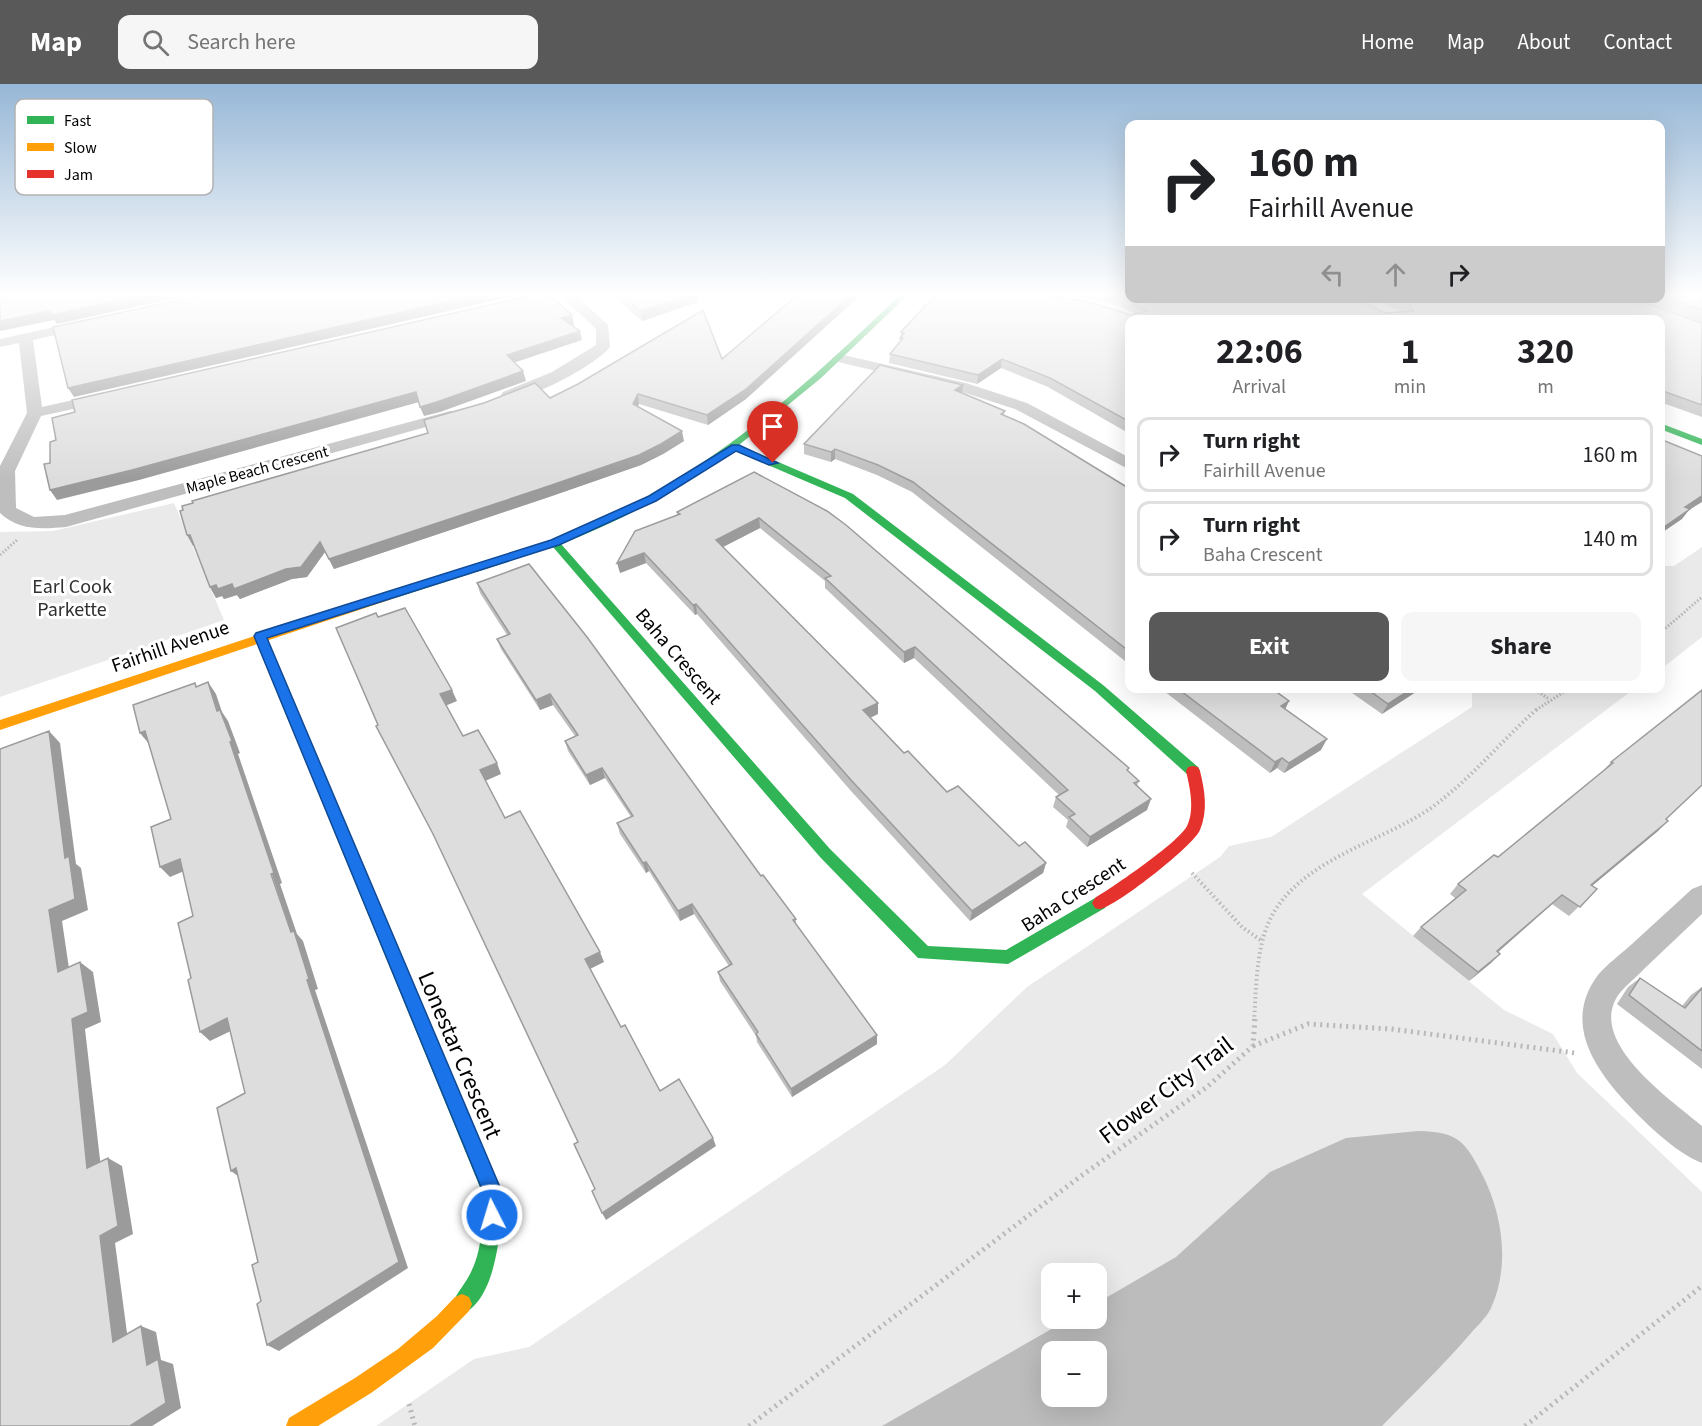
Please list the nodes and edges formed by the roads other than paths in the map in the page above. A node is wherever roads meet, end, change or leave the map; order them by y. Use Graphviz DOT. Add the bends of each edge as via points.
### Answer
graph roads {
  1 [pos="27,355"];
  2 [pos="593,355"];
  3 [pos="842,355"];
  4 [pos="839,358"];
  5 [pos="120,394"];
  6 [pos="489,402"];
  7 [pos="469,410"];
  8 [pos="35,413"];
  9 [pos="1665,428"];
  10 [pos="1702,442"];
  11 [pos="735,447"];
  12 [pos="1125,462"];
  13 [pos="555,543"];
  14 [pos="260,636"];
  15 [pos="0,725"];
  16 [pos="1702,897"];
  17 [pos="1702,1147"];
  18 [pos="297,1426"];
  1 -- 8 [label="street"];
  2 -- 6 [label="street" via="540,385"];
  3 -- 4 [label="street, Fairhill Avenue"];
  4 -- 11 [label="street, Fairhill Avenue"];
  4 -- 12 [label="street" via="961,386 1021,406"];
  5 -- 8 [label="street"];
  7 -- 8 [label="street, Maple Beach Crescent" via="66,521 34,524 16,519 7,510 6,471"];
  9 -- 10 [label="street"];
  11 -- 13 [label="street, Fairhill Avenue" via="652,499"];
  11 -- 13 [label="street, Baha Crescent" via="849,496 1099,688 1193,771 1200,801 1191,832 1115,894 1008,957 924,953 825,853"];
  13 -- 14 [label="street, Fairhill Avenue"];
  14 -- 15 [label="street, Fairhill Avenue"];
  14 -- 18 [label="street, Lonestar Crescent" via="492,1192 492,1237 480,1276 453,1317 397,1363"];
  16 -- 17 [label="street" via="1609,984 1599,1001 1596,1018 1600,1040 1612,1065"];
}
